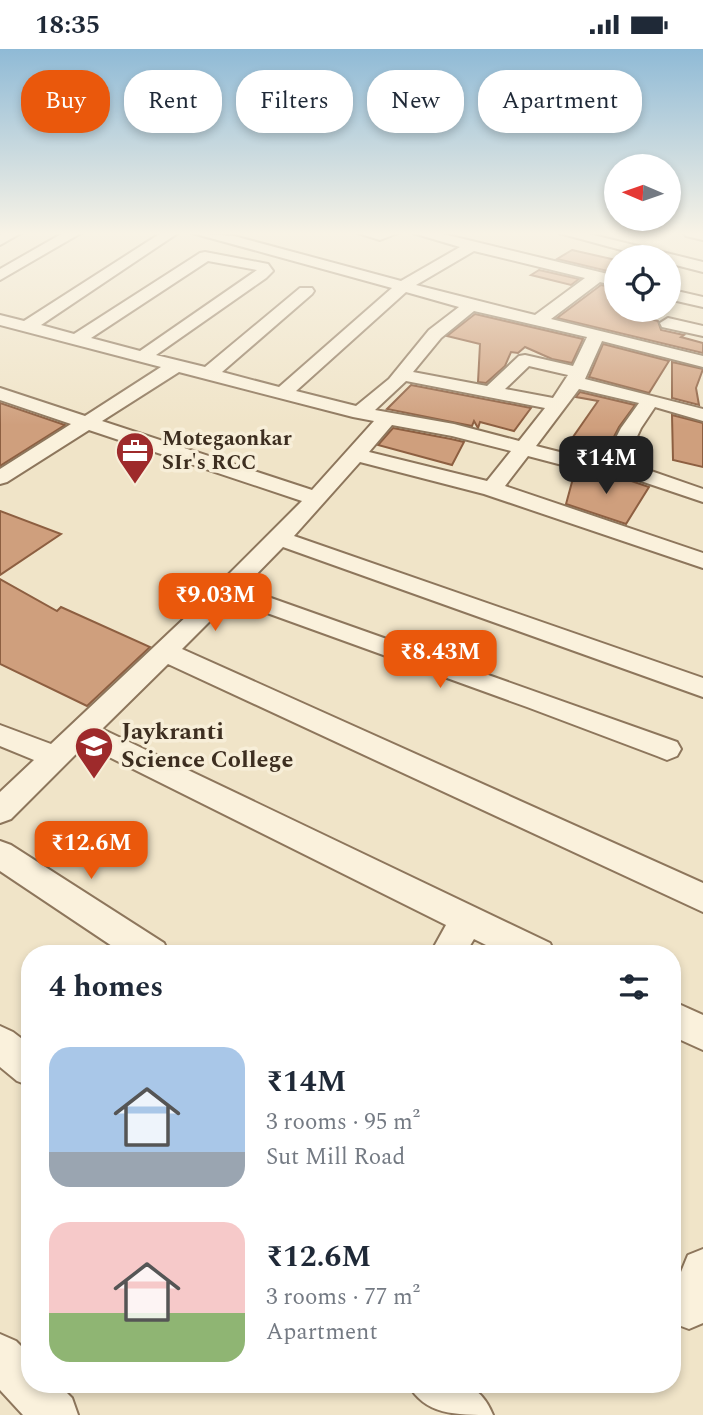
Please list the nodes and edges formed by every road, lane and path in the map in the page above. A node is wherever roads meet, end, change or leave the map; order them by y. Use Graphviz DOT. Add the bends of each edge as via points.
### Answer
graph roads {
  1 [pos="74,297"];
  2 [pos="143,297"];
  3 [pos="231,297"];
  4 [pos="299,297"];
  5 [pos="392,297"];
  6 [pos="442,297"];
  7 [pos="570,297"];
  8 [pos="681,297"];
  9 [pos="703,302"];
  10 [pos="471,305"];
  11 [pos="0,320"];
  12 [pos="539,320"];
  13 [pos="668,323"];
  14 [pos="27,327"];
  15 [pos="703,331"];
  16 [pos="597,334"];
  17 [pos="77,340"];
  18 [pos="142,357"];
  19 [pos="703,362"];
  20 [pos="177,365"];
  21 [pos="208,374"];
  22 [pos="401,375"];
  23 [pos="575,377"];
  24 [pos="492,391"];
  25 [pos="285,392"];
  26 [pos="0,394"];
  27 [pos="650,400"];
  28 [pos="558,405"];
  29 [pos="360,413"];
  30 [pos="703,415"];
  31 [pos="388,417"];
  32 [pos="85,423"];
  33 [pos="522,450"];
  34 [pos="356,455"];
  35 [pos="612,465"];
  36 [pos="0,478"];
  37 [pos="492,489"];
  38 [pos="703,496"];
  39 [pos="315,498"];
  40 [pos="279,538"];
  41 [pos="703,561"];
  42 [pos="228,591"];
  43 [pos="163,651"];
  44 [pos="703,688"];
  45 [pos="80,731"];
  46 [pos="0,734"];
  47 [pos="667,749"];
  48 [pos="54,757"];
  49 [pos="0,811"];
  50 [pos="0,854"];
  51 [pos="703,898"];
  52 [pos="467,920"];
  53 [pos="138,945"];
  54 [pos="452,945"];
  55 [pos="519,945"];
  56 [pos="681,1022"];
  57 [pos="703,1033"];
  58 [pos="0,1044"];
  59 [pos="21,1061"];
  60 [pos="0,1357"];
  61 [pos="21,1379"];
  62 [pos="34,1393"];
  63 [pos="442,1393"];
  64 [pos="55,1415"];
  65 [pos="470,1415"];
  1 -- 14 [label="street"];
  2 -- 17 [label="street"];
  3 -- 18 [label="street"];
  4 -- 21 [label="street"];
  5 -- 25 [label="street"];
  6 -- 10 [label="street"];
  7 -- 12 [label="street"];
  8 -- 9 [label="street"];
  10 -- 12 [label="street"];
  10 -- 22 [label="street" via="435,334"];
  11 -- 14 [label="street"];
  12 -- 16 [label="street"];
  13 -- 15 [label="street"];
  14 -- 17 [label="street"];
  16 -- 19 [label="street"];
  16 -- 23 [label="street"];
  17 -- 18 [label="street"];
  18 -- 20 [label="street"];
  20 -- 21 [label="street"];
  20 -- 32 [label="street"];
  21 -- 25 [label="street"];
  22 -- 24 [label="street"];
  22 -- 29 [label="street"];
  23 -- 24 [label="street" via="525,360"];
  23 -- 27 [label="street"];
  23 -- 28 [label="street"];
  24 -- 28 [label="street"];
  25 -- 29 [label="street"];
  26 -- 32 [label="street"];
  27 -- 30 [label="street"];
  27 -- 35 [label="street"];
  28 -- 33 [label="street"];
  29 -- 31 [label="street"];
  31 -- 33 [label="street"];
  31 -- 34 [label="street"];
  32 -- 36 [label="street"];
  32 -- 39 [label="street"];
  33 -- 35 [label="street" via="608,471"];
  33 -- 37 [label="street"];
  34 -- 37 [label="street"];
  34 -- 39 [label="street"];
  35 -- 38 [label="street"];
  37 -- 41 [label="street"];
  39 -- 40 [label="street"];
  40 -- 42 [label="street"];
  40 -- 44 [label="street"];
  42 -- 43 [label="street"];
  42 -- 47 [label="street"];
  43 -- 45 [label="street"];
  43 -- 51 [label="street"];
  45 -- 48 [label="street"];
  45 -- 52 [label="street"];
  46 -- 48 [label="street"];
  48 -- 49 [label="street"];
  50 -- 53 [label="street"];
  52 -- 54 [label="street"];
  52 -- 55 [label="street"];
  56 -- 57 [label="street"];
  58 -- 59 [label="street"];
  60 -- 61 [label="street"];
  62 -- 64 [label="street"];
  63 -- 65 [label="street"];
}
